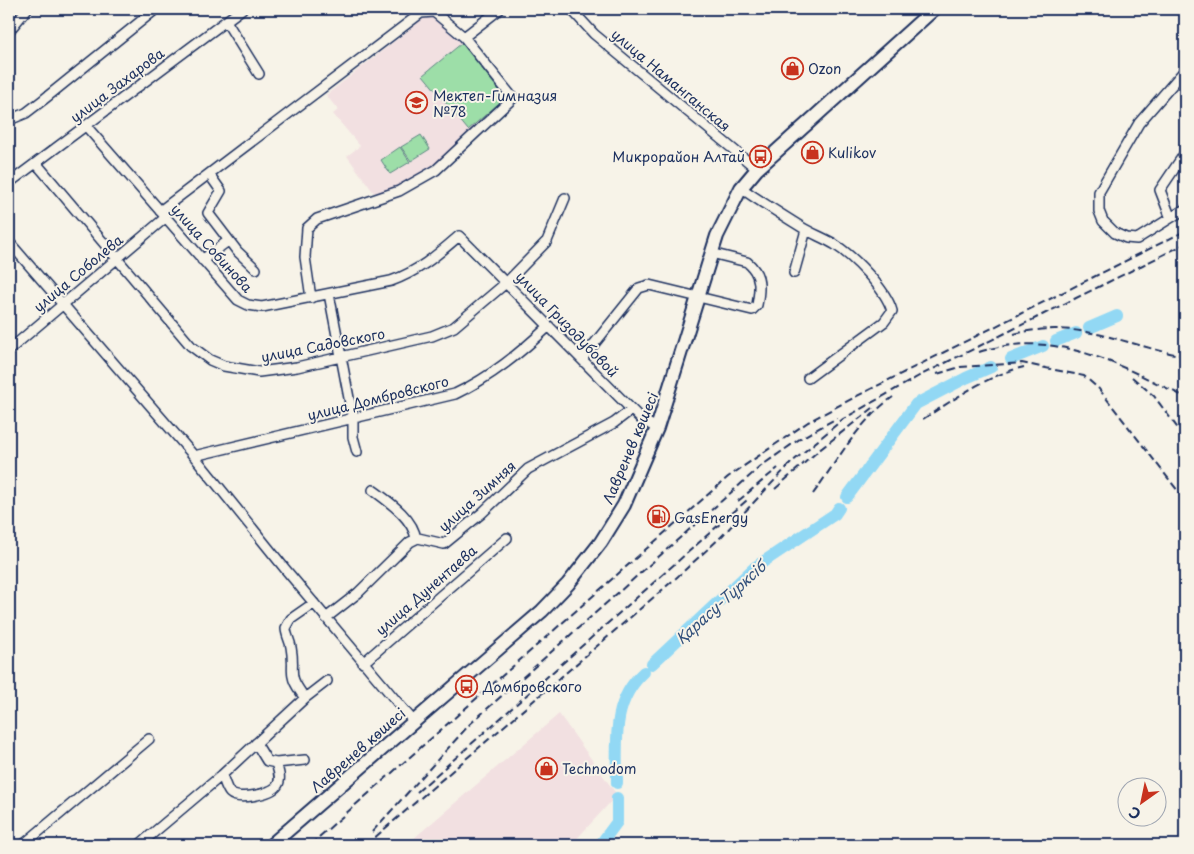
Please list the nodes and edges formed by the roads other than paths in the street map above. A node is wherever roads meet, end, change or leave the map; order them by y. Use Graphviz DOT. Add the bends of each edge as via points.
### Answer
graph roads {
  1 [pos="27,9"];
  2 [pos="156,9"];
  3 [pos="242,9"];
  4 [pos="500,9"];
  5 [pos="571,9"];
  6 [pos="934,9"];
  7 [pos="419,11"];
  8 [pos="226,21"];
  9 [pos="9,31"];
  10 [pos="464,37"];
  11 [pos="1185,70"];
  12 [pos="259,74"];
  13 [pos="9,120"];
  14 [pos="86,126"];
  15 [pos="1185,153"];
  16 [pos="36,163"];
  17 [pos="757,168"];
  18 [pos="209,174"];
  19 [pos="9,183"];
  20 [pos="740,188"];
  21 [pos="565,198"];
  22 [pos="1185,209"];
  23 [pos="162,214"];
  24 [pos="1170,216"];
  25 [pos="806,230"];
  26 [pos="459,236"];
  27 [pos="228,241"];
  28 [pos="9,242"];
  29 [pos="711,252"];
  30 [pos="115,260"];
  31 [pos="202,260"];
  32 [pos="256,269"];
  33 [pos="794,273"];
  34 [pos="507,282"];
  35 [pos="329,294"];
  36 [pos="311,298"];
  37 [pos="698,298"];
  38 [pos="62,303"];
  39 [pos="549,326"];
  40 [pos="9,350"];
  41 [pos="342,358"];
  42 [pos="582,359"];
  43 [pos="808,378"];
  44 [pos="631,410"];
  45 [pos="353,419"];
  46 [pos="657,428"];
  47 [pos="357,452"];
  48 [pos="194,456"];
  49 [pos="373,490"];
  50 [pos="507,538"];
  51 [pos="416,539"];
  52 [pos="314,603"];
  53 [pos="326,618"];
  54 [pos="363,663"];
  55 [pos="327,681"];
  56 [pos="305,698"];
  57 [pos="414,722"];
  58 [pos="149,739"];
  59 [pos="256,743"];
  60 [pos="305,760"];
  61 [pos="276,763"];
  62 [pos="222,775"];
  63 [pos="23,845"];
  64 [pos="139,845"];
  65 [pos="271,845"];
  1 -- 9 [label="street"];
  2 -- 13 [label="street" via="26,113"];
  3 -- 8 [label="street, улица Захарова"];
  4 -- 10 [label="street"];
  5 -- 17 [label="street, улица Наманганская" via="594,34"];
  6 -- 17 [label="main road, Лавренев көшесі"];
  7 -- 10 [label="street" via="434,12"];
  7 -- 18 [label="street, улица Соболева"];
  8 -- 12 [label="street"];
  8 -- 14 [label="street, улица Захарова"];
  10 -- 36 [label="street" via="513,98 436,170 399,191 318,220 307,228 304,257"];
  11 -- 24 [label="street" via="1139,123 1099,192 1099,211 1103,221 1115,233 1126,238 1137,239"];
  14 -- 16 [label="street, улица Захарова"];
  14 -- 23 [label="street, улица Собинова"];
  15 -- 24 [label="street" via="1160,190"];
  16 -- 19 [label="street, улица Захарова"];
  16 -- 30 [label="street, улица Садовского"];
  17 -- 20 [label="main road, Лавренев көшесі"];
  18 -- 23 [label="street, улица Соболева"];
  18 -- 27 [label="street" via="221,191 208,213"];
  20 -- 25 [label="street"];
  20 -- 29 [label="main road, Лавренев көшесі"];
  21 -- 34 [label="street, улица Садовского" via="547,241"];
  22 -- 24 [label="street"];
  23 -- 30 [label="street, улица Соболева"];
  23 -- 31 [label="street, улица Собинова"];
  25 -- 33 [label="street"];
  25 -- 43 [label="street" via="837,246 857,264 886,296 892,311 884,322"];
  26 -- 34 [label="street, улица Гризодубовой"];
  26 -- 35 [label="street, улица Собинова" via="427,264 408,275"];
  27 -- 31 [label="street"];
  27 -- 32 [label="street"];
  28 -- 38 [label="street"];
  29 -- 37 [label="main road, Лавренев көшесі"];
  29 -- 37 [label="street" via="752,266 759,279 757,306 752,310"];
  30 -- 38 [label="street, улица Соболева"];
  30 -- 41 [label="street, улица Садовского" via="191,346 210,360 259,372"];
  31 -- 36 [label="street, улица Собинова" via="238,300 248,306 262,307"];
  34 -- 39 [label="street, улица Гризодубовой"];
  34 -- 41 [label="street, улица Садовского" via="454,327 432,336"];
  35 -- 36 [label="street, улица Собинова"];
  35 -- 41 [label="street"];
  37 -- 42 [label="street" via="649,285 639,288"];
  37 -- 46 [label="main road, Лавренев көшесі"];
  38 -- 40 [label="street, улица Соболева"];
  38 -- 48 [label="street"];
  39 -- 42 [label="street, улица Гризодубовой"];
  39 -- 45 [label="street, улица Домбровского" via="521,353 455,394"];
  41 -- 45 [label="street"];
  42 -- 44 [label="street, улица Гризодубовой"];
  44 -- 46 [label="street, улица Гризодубовой"];
  44 -- 51 [label="street, улица Зимняя" via="614,423 528,469 444,544"];
  45 -- 47 [label="street"];
  45 -- 48 [label="street, улица Домбровского"];
  46 -- 57 [label="main road, Лавренев көшесі" via="624,505 601,542 568,584 542,611"];
  48 -- 52 [label="street"];
  49 -- 51 [label="street" via="394,506 414,530"];
  50 -- 54 [label="street, улица Дунентаева"];
  51 -- 53 [label="street"];
  52 -- 53 [label="street"];
  52 -- 56 [label="street" via="291,619 286,628 292,645 291,674"];
  53 -- 54 [label="street"];
  54 -- 57 [label="street"];
  55 -- 56 [label="street"];
  56 -- 59 [label="street"];
  57 -- 65 [label="main road, Лавренев көшесі"];
  58 -- 63 [label="street"];
  59 -- 61 [label="street" via="267,761"];
  59 -- 62 [label="street"];
  60 -- 61 [label="street"];
  61 -- 62 [label="street" via="280,778 278,785 273,790 246,797 230,792"];
  62 -- 64 [label="street"];
}
